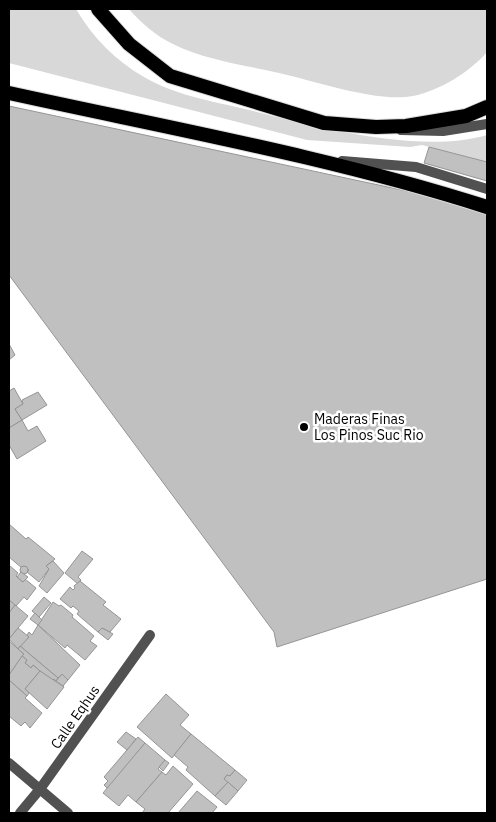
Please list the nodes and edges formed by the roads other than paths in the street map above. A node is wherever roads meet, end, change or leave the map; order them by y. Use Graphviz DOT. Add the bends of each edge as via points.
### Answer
graph roads {
  1 [pos="98,9"];
  2 [pos="9,94"];
  3 [pos="487,107"];
  4 [pos="487,124"];
  5 [pos="376,127"];
  6 [pos="303,158"];
  7 [pos="487,189"];
  8 [pos="487,207"];
  9 [pos="150,635"];
  10 [pos="9,763"];
  11 [pos="40,789"];
  12 [pos="20,813"];
  13 [pos="68,813"];
  1 -- 5 [label="highway" via="130,44 170,76 324,123"];
  2 -- 6 [label="highway"];
  3 -- 5 [label="highway" via="457,117 406,126"];
  4 -- 5 [label="street" via="414,132"];
  6 -- 7 [label="street" via="416,167"];
  6 -- 8 [label="highway" via="434,190"];
  9 -- 11 [label="street, Calle Eqhus"];
  10 -- 11 [label="street"];
  11 -- 12 [label="street, Calle Eqhus"];
  11 -- 13 [label="street"];
}
